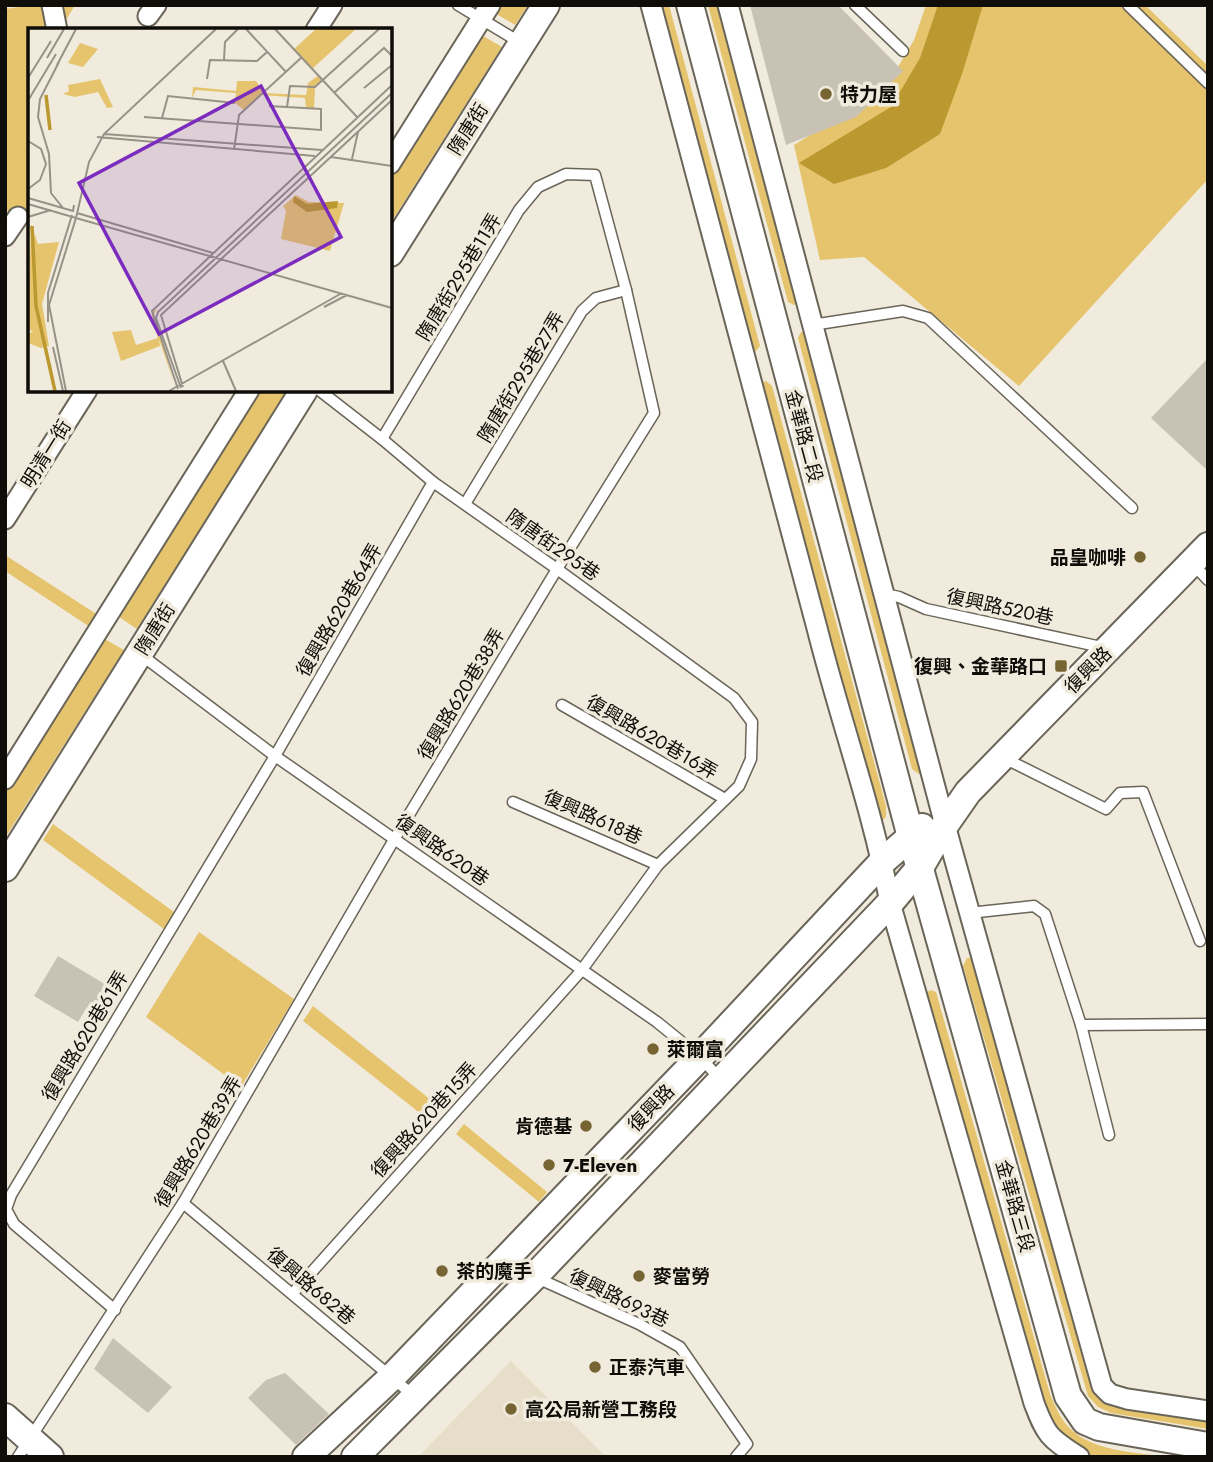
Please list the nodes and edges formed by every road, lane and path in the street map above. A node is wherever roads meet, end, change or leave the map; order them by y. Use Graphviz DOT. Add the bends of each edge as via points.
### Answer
graph roads {
  1 [pos="52,5"];
  2 [pos="332,5"];
  3 [pos="458,5"];
  4 [pos="546,5"];
  5 [pos="651,5"];
  6 [pos="690,5"];
  7 [pos="728,5"];
  8 [pos="856,5"];
  9 [pos="1128,5"];
  10 [pos="485,12"];
  11 [pos="57,28"];
  12 [pos="317,28"];
  13 [pos="522,43"];
  14 [pos="903,51"];
  15 [pos="1208,83"];
  16 [pos="392,161"];
  17 [pos="11,214"];
  18 [pos="5,236"];
  19 [pos="392,250"];
  20 [pos="626,290"];
  21 [pos="812,325"];
  22 [pos="86,392"];
  23 [pos="248,392"];
  24 [pos="303,392"];
  25 [pos="322,392"];
  26 [pos="382,439"];
  27 [pos="433,482"];
  28 [pos="465,504"];
  29 [pos="1132,508"];
  30 [pos="5,519"];
  31 [pos="1202,563"];
  32 [pos="557,569"];
  33 [pos="886,594"];
  34 [pos="1110,648"];
  35 [pos="140,654"];
  36 [pos="562,705"];
  37 [pos="753,737"];
  38 [pos="275,756"];
  39 [pos="1002,757"];
  40 [pos="5,779"];
  41 [pos="726,799"];
  42 [pos="513,802"];
  43 [pos="943,817"];
  44 [pos="911,837"];
  45 [pos="396,838"];
  46 [pos="883,861"];
  47 [pos="658,865"];
  48 [pos="921,866"];
  49 [pos="5,868"];
  50 [pos="890,903"];
  51 [pos="969,913"];
  52 [pos="1200,941"];
  53 [pos="581,971"];
  54 [pos="1208,1024"];
  55 [pos="1082,1025"];
  56 [pos="699,1057"];
  57 [pos="721,1079"];
  58 [pos="1109,1135"];
  59 [pos="183,1203"];
  60 [pos="534,1277"];
  61 [pos="293,1293"];
  62 [pos="115,1310"];
  63 [pos="393,1376"];
  64 [pos="416,1397"];
  65 [pos="1208,1411"];
  66 [pos="5,1417"];
  67 [pos="1208,1446"];
  68 [pos="24,1448"];
  69 [pos="50,1457"];
  70 [pos="306,1457"];
  71 [pos="355,1457"];
  72 [pos="736,1457"];
  73 [pos="1079,1457"];
  1 -- 11 [label="street"];
  2 -- 12 [label="street"];
  3 -- 10 [label="lane"];
  4 -- 13 [label="street, 隋唐街"];
  5 -- 46 [label="street, 金華路二段" via="833,691"];
  6 -- 44 [label="street, 金華路二段"];
  7 -- 21 [label="street, 金華路二段"];
  8 -- 14 [label="lane"];
  9 -- 15 [label="lane"];
  10 -- 13 [label="lane"];
  10 -- 16 [label="street"];
  13 -- 19 [label="street, 隋唐街"];
  17 -- 18 [label="street"];
  20 -- 26 [label="lane, 隋唐街295巷11弄" via="595,175 566,174 538,187 519,210"];
  20 -- 28 [label="lane, 隋唐街295巷27弄" via="596,298 582,311"];
  20 -- 32 [label="lane, 復興路620巷38弄" via="654,413"];
  21 -- 29 [label="lane" via="903,311 928,318"];
  21 -- 33 [label="street, 金華路二段"];
  22 -- 30 [label="street, 明清一街"];
  23 -- 40 [label="street"];
  24 -- 35 [label="street, 隋唐街"];
  25 -- 26 [label="lane, 隋唐街295巷"];
  26 -- 27 [label="lane, 隋唐街295巷"];
  27 -- 28 [label="lane, 隋唐街295巷"];
  27 -- 38 [label="lane, 復興路620巷64弄"];
  28 -- 32 [label="lane, 隋唐街295巷"];
  31 -- 34 [label="street, 復興路"];
  32 -- 37 [label="lane, 隋唐街295巷" via="733,698 752,722"];
  32 -- 45 [label="lane, 復興路620巷38弄"];
  33 -- 34 [label="lane, 復興路520巷" via="926,609"];
  33 -- 43 [label="street, 金華路二段"];
  34 -- 39 [label="street, 復興路"];
  35 -- 38 [label="lane, 復興路620巷"];
  35 -- 49 [label="street, 隋唐街"];
  36 -- 41 [label="lane, 復興路620巷16弄"];
  37 -- 41 [label="lane, 復興路620巷16弄" via="751,759 739,786"];
  38 -- 45 [label="lane, 復興路620巷"];
  38 -- 62 [label="lane, 復興路620巷61弄" via="90,1060 6,1209 14,1224"];
  39 -- 43 [label="street, 復興路"];
  39 -- 52 [label="lane" via="1107,809 1120,793 1143,792"];
  41 -- 47 [label="lane, 復興路620巷16弄"];
  42 -- 47 [label="lane, 復興路618巷"];
  43 -- 44 [label="street, 復興路"];
  43 -- 48 [label="street, 復興路"];
  43 -- 51 [label="street, 金華路三段"];
  44 -- 46 [label="street, 復興路"];
  44 -- 48 [label="street, 金華路二段"];
  45 -- 53 [label="lane, 復興路620巷"];
  45 -- 59 [label="lane, 復興路620巷39弄"];
  46 -- 50 [label="street, 金華路三段"];
  46 -- 56 [label="street, 復興路"];
  47 -- 53 [label="lane, 復興路620巷16弄"];
  48 -- 50 [label="street, 復興路"];
  48 -- 67 [label="street, 金華路三段" via="1068,1395 1085,1421 1099,1427"];
  50 -- 57 [label="street, 復興路"];
  50 -- 73 [label="street, 金華路三段" via="1034,1403 1044,1431"];
  51 -- 55 [label="lane" via="1034,906 1045,914"];
  51 -- 65 [label="street, 金華路三段" via="1102,1386 1127,1399"];
  53 -- 56 [label="lane, 復興路620巷" via="657,1022"];
  53 -- 61 [label="lane, 復興路620巷15弄"];
  54 -- 55 [label="lane"];
  55 -- 58 [label="lane"];
  56 -- 57 [label="lane, 復興路620巷"];
  56 -- 63 [label="street, 復興路"];
  57 -- 60 [label="street, 復興路"];
  59 -- 61 [label="lane, 復興路682巷"];
  59 -- 62 [label="lane, 復興路620巷39弄"];
  60 -- 64 [label="street, 復興路"];
  60 -- 72 [label="lane, 復興路693巷" via="680,1347 747,1444"];
  61 -- 63 [label="lane, 復興路682巷"];
  62 -- 68 [label="lane, 復興路620巷39弄"];
  63 -- 64 [label="lane, 復興路682巷"];
  63 -- 70 [label="street, 復興路"];
  64 -- 71 [label="street, 復興路"];
  66 -- 68 [label="street"];
  68 -- 69 [label="street"];
}
